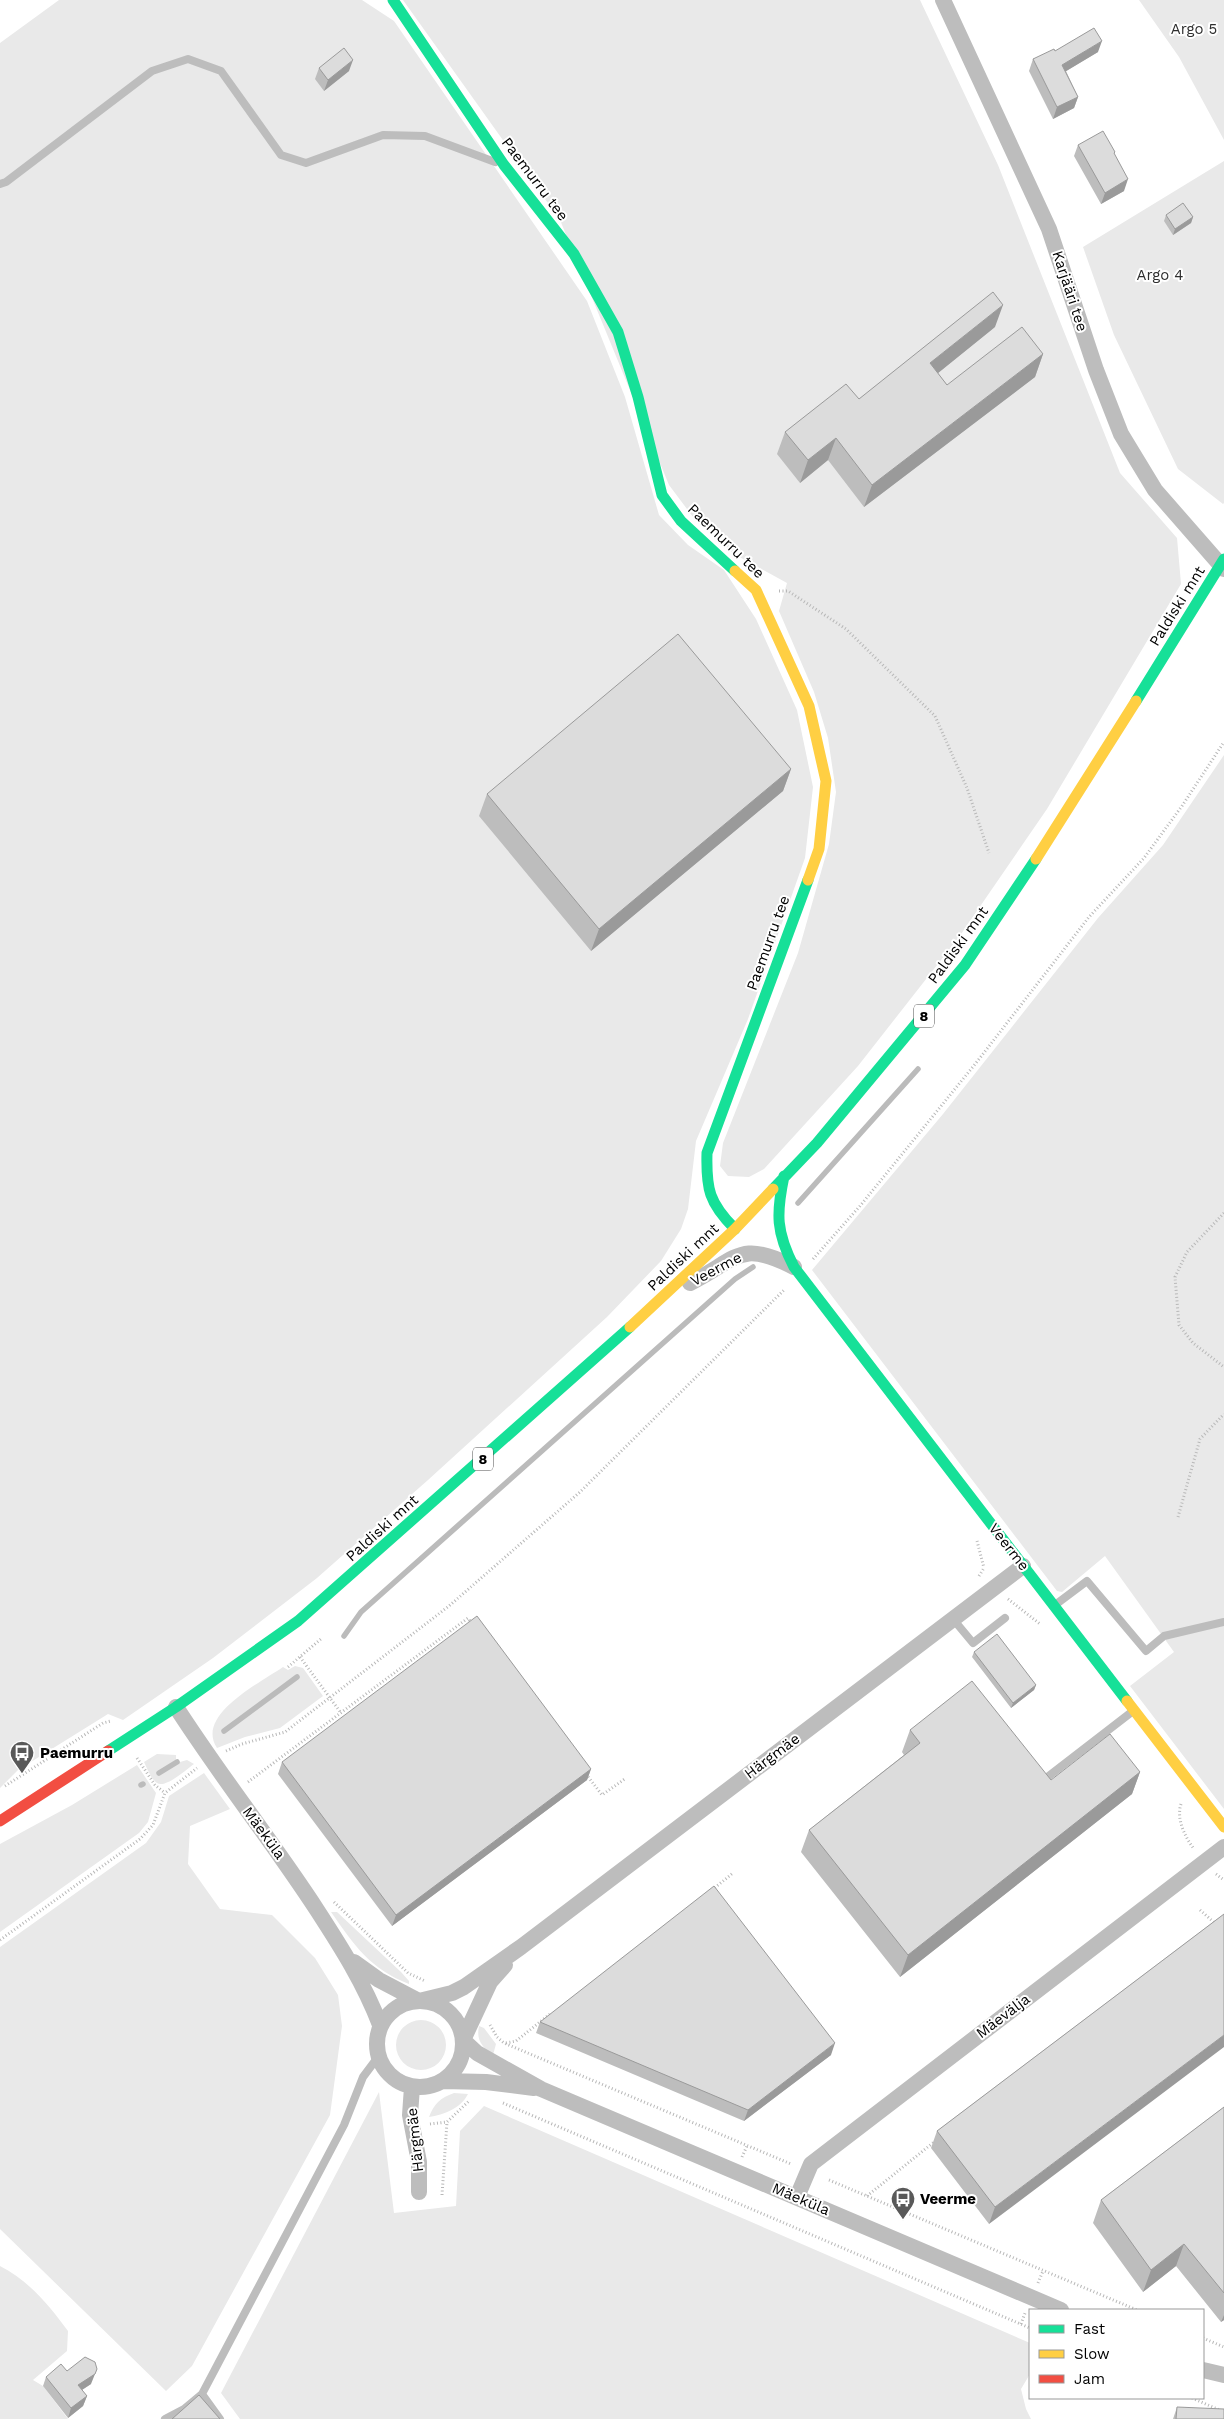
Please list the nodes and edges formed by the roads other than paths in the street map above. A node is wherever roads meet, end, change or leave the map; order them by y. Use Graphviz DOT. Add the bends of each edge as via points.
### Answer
graph roads {
  1 [pos="393,0"];
  2 [pos="943,0"];
  3 [pos="504,165"];
  4 [pos="0,184"];
  5 [pos="1223,565"];
  6 [pos="784,1176"];
  7 [pos="735,1229"];
  8 [pos="797,1270"];
  9 [pos="666,1295"];
  10 [pos="1023,1566"];
  11 [pos="1055,1605"];
  12 [pos="953,1618"];
  13 [pos="1005,1618"];
  14 [pos="1224,1622"];
  15 [pos="176,1707"];
  16 [pos="1135,1710"];
  17 [pos="1039,1784"];
  18 [pos="0,1821"];
  19 [pos="1224,1827"];
  20 [pos="1224,1847"];
  21 [pos="521,1946"];
  22 [pos="350,1960"];
  23 [pos="419,2001"];
  24 [pos="380,2025"];
  25 [pos="463,2040"];
  26 [pos="378,2057"];
  27 [pos="443,2081"];
  28 [pos="412,2087"];
  29 [pos="541,2089"];
  30 [pos="419,2192"];
  31 [pos="797,2197"];
  32 [pos="1059,2309"];
  33 [pos="1212,2372"];
  34 [pos="1224,2384"];
  35 [pos="202,2394"];
  36 [pos="165,2419"];
  37 [pos="220,2419"];
  1 -- 3 [label="street, Paemurru tee"];
  2 -- 5 [label="street, Karjääri tee" via="1050,229 1096,370 1121,434 1155,490"];
  3 -- 4 [label="lane" via="425,136 383,134 306,163 281,155 221,71 188,59 152,71"];
  3 -- 7 [label="street, Paemurru tee" via="574,254 618,332 662,495 681,521 756,590 809,706 826,781 819,849 706,1153 706,1184 716,1212"];
  5 -- 6 [label="street, Paldiski mnt / 8" via="965,965 817,1143"];
  6 -- 7 [label="street, Paldiski mnt / 8"];
  6 -- 8 [label="street, Veerme" via="776,1220 784,1248"];
  7 -- 9 [label="street, Paldiski mnt / 8"];
  8 -- 9 [label="street, Veerme" via="772,1255 740,1253 703,1277"];
  8 -- 10 [label="street, Veerme"];
  9 -- 15 [label="street, Paldiski mnt / 8" via="298,1621"];
  10 -- 11 [label="street, Veerme"];
  10 -- 12 [label="street, Härgmäe"];
  11 -- 14 [label="lane" via="1087,1581 1146,1652 1164,1636"];
  11 -- 16 [label="street, Veerme"];
  12 -- 13 [label="lane" via="972,1643"];
  12 -- 21 [label="street, Härgmäe"];
  15 -- 18 [label="street, Paldiski mnt / 8"];
  15 -- 22 [label="street, Mäeküla"];
  16 -- 17 [label="lane"];
  16 -- 19 [label="street, Veerme"];
  20 -- 31 [label="street, Mäevälja" via="811,2164"];
  21 -- 23 [label="street, Härgmäe" via="464,1987"];
  21 -- 25 [label="street, Härgmäe" via="490,1982"];
  22 -- 23 [label="street, Mäeküla"];
  22 -- 24 [label="street, Mäeküla" via="369,1995"];
  23 -- 24 [label="street" via="396,2008"];
  23 -- 25 [label="street" via="435,2004 448,2012 458,2024"];
  24 -- 26 [label="street" via="376,2041"];
  25 -- 27 [label="street" via="459,2063"];
  25 -- 29 [label="street, Mäeküla" via="477,2053"];
  26 -- 28 [label="street" via="391,2077"];
  26 -- 35 [label="lane" via="363,2077 344,2125"];
  27 -- 28 [label="street" via="428,2087"];
  27 -- 29 [label="street, Mäeküla" via="486,2082"];
  28 -- 30 [label="street, Härgmäe" via="410,2115 419,2162"];
  29 -- 31 [label="street, Mäeküla"];
  31 -- 32 [label="street, Mäeküla"];
  33 -- 34 [label="street"];
  35 -- 36 [label="lane"];
  35 -- 37 [label="lane"];
}
